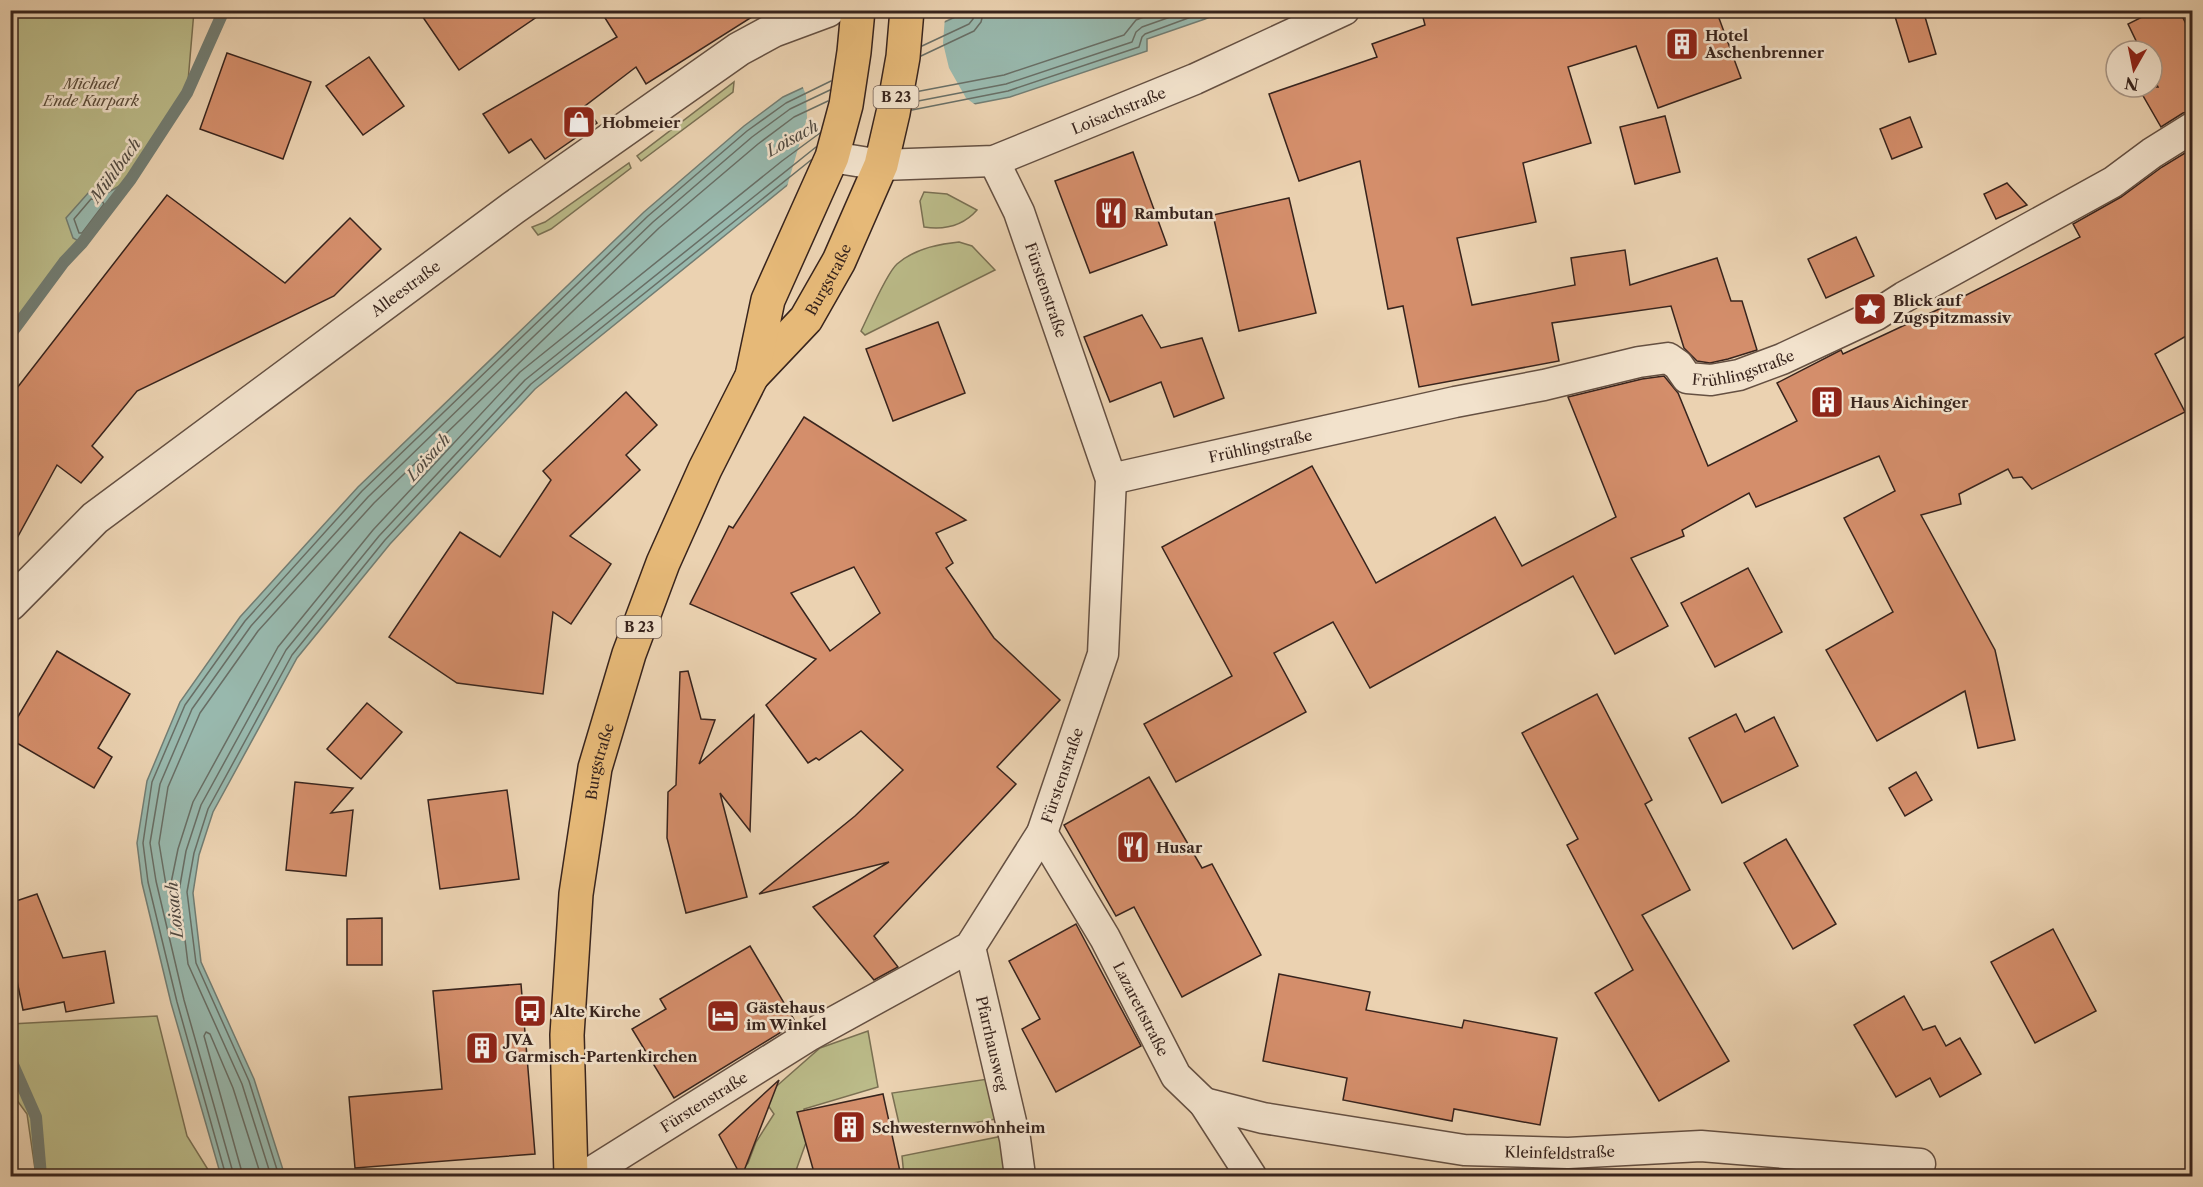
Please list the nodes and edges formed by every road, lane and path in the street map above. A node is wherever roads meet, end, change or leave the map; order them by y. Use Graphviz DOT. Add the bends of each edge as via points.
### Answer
graph roads {
  1 [pos="828,10"];
  2 [pos="858,10"];
  3 [pos="1344,10"];
  4 [pos="906,19"];
  5 [pos="2193,128"];
  6 [pos="832,157"];
  7 [pos="994,161"];
  8 [pos="881,165"];
  9 [pos="752,376"];
  10 [pos="1111,479"];
  11 [pos="10,604"];
  12 [pos="1042,833"];
  13 [pos="970,947"];
  14 [pos="1204,1103"];
  15 [pos="1920,1164"];
  16 [pos="571,1176"];
  17 [pos="585,1176"];
  18 [pos="1020,1176"];
  19 [pos="1251,1176"];
  1 -- 11 [label="street, Alleestraße" via="774,30 739,49 513,208 95,518"];
  2 -- 6 [label="main road, B 23" via="846,105"];
  3 -- 7 [label="street, Loisachstraße" via="1195,79"];
  4 -- 8 [label="main road, B 23" via="903,57"];
  5 -- 10 [label="street, Frühlingstraße" via="2113,182 1875,315 1739,375 1711,380 1687,378 1668,358 1639,362"];
  6 -- 8 [label="street, Loisachstraße"];
  6 -- 9 [label="main road, Burgstraße / B 23" via="768,300"];
  7 -- 8 [label="street, Loisachstraße"];
  7 -- 10 [label="street, Fürstenstraße" via="1019,212"];
  8 -- 9 [label="main road, Burgstraße / B 23" via="838,261 806,319"];
  9 -- 16 [label="main road, Burgstraße / B 23" via="663,563 629,654 595,768 576,894 568,1014"];
  10 -- 12 [label="street, Fürstenstraße" via="1102,654"];
  12 -- 13 [label="street, Fürstenstraße"];
  12 -- 14 [label="street, Lazarettstraße" via="1105,938 1176,1076"];
  13 -- 17 [label="street, Fürstenstraße" via="810,1035"];
  13 -- 18 [label="street, Pfarrhausweg" via="1015,1139"];
  14 -- 15 [label="street, Kleinfeldstraße" via="1263,1118 1464,1150 1568,1153 1701,1146"];
  14 -- 19 [label="street, Lazarettstraße"];
}
